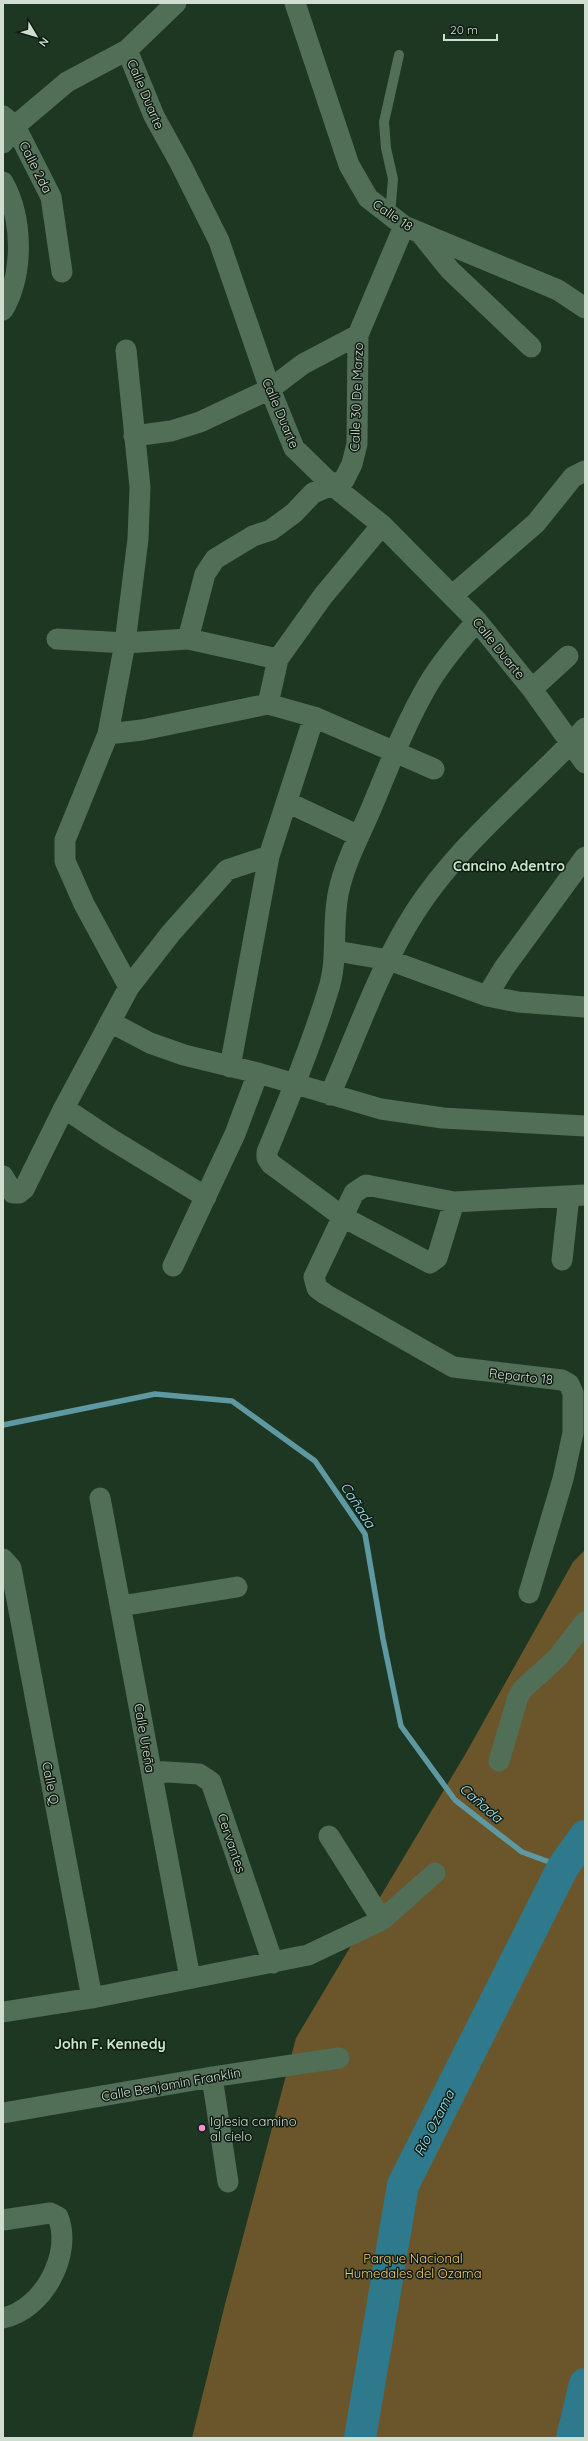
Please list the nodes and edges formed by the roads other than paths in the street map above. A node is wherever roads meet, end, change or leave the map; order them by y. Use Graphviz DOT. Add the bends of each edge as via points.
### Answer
graph roads {
  1 [pos="176,3"];
  2 [pos="295,3"];
  3 [pos="127,50"];
  4 [pos="399,55"];
  5 [pos="9,121"];
  6 [pos="3,143"];
  7 [pos="3,182"];
  8 [pos="405,225"];
  9 [pos="62,272"];
  10 [pos="585,308"];
  11 [pos="3,310"];
  12 [pos="358,335"];
  13 [pos="531,347"];
  14 [pos="126,350"];
  15 [pos="270,389"];
  16 [pos="134,436"];
  17 [pos="585,471"];
  18 [pos="332,485"];
  19 [pos="382,525"];
  20 [pos="453,595"];
  21 [pos="477,621"];
  22 [pos="57,640"];
  23 [pos="188,640"];
  24 [pos="125,643"];
  25 [pos="568,656"];
  26 [pos="278,659"];
  27 [pos="532,689"];
  28 [pos="268,704"];
  29 [pos="314,717"];
  30 [pos="585,728"];
  31 [pos="108,734"];
  32 [pos="571,743"];
  33 [pos="395,752"];
  34 [pos="585,763"];
  35 [pos="434,769"];
  36 [pos="287,802"];
  37 [pos="359,836"];
  38 [pos="269,856"];
  39 [pos="585,857"];
  40 [pos="336,951"];
  41 [pos="389,960"];
  42 [pos="129,987"];
  43 [pos="487,996"];
  44 [pos="585,1008"];
  45 [pos="110,1022"];
  46 [pos="230,1067"];
  47 [pos="258,1073"];
  48 [pos="295,1084"];
  49 [pos="330,1095"];
  50 [pos="64,1108"];
  51 [pos="585,1126"];
  52 [pos="8,1184"];
  53 [pos="577,1196"];
  54 [pos="206,1197"];
  55 [pos="454,1202"];
  56 [pos="343,1216"];
  57 [pos="562,1260"];
  58 [pos="173,1266"];
  59 [pos="579,1434"];
  60 [pos="100,1498"];
  61 [pos="7,1563"];
  62 [pos="237,1588"];
  63 [pos="529,1593"];
  64 [pos="121,1606"];
  65 [pos="585,1622"];
  66 [pos="499,1761"];
  67 [pos="151,1771"];
  68 [pos="329,1836"];
  69 [pos="435,1873"];
  70 [pos="382,1920"];
  71 [pos="273,1963"];
  72 [pos="190,1978"];
  73 [pos="92,1998"];
  74 [pos="3,2012"];
  75 [pos="339,2058"];
  76 [pos="212,2077"];
  77 [pos="3,2113"];
  78 [pos="228,2182"];
  79 [pos="3,2220"];
  80 [pos="3,2318"];
  1 -- 3 [label="street"];
  2 -- 8 [label="street, Calle 18" via="349,165 368,198"];
  3 -- 5 [label="street" via="67,82"];
  3 -- 15 [label="street, Calle Duarte" via="154,116 219,241"];
  4 -- 8 [label="lane" via="384,122 386,148"];
  5 -- 6 [label="street"];
  5 -- 9 [label="street, Calle 2da" via="51,197"];
  7 -- 11 [label="street" via="10,195 18,235 14,279 10,298"];
  8 -- 10 [label="street, Calle 18" via="558,290"];
  8 -- 12 [label="street, Calle 30 De Marzo"];
  8 -- 13 [label="street"];
  12 -- 15 [label="street" via="303,364"];
  12 -- 18 [label="street, Calle 30 De Marzo" via="357,444 352,464 344,480"];
  14 -- 16 [label="street"];
  15 -- 16 [label="street" via="200,422 171,431"];
  15 -- 18 [label="street, Calle Duarte" via="294,448"];
  16 -- 24 [label="street" via="140,487 138,539"];
  17 -- 20 [label="street" via="573,477 536,523"];
  18 -- 19 [label="street, Calle Duarte"];
  18 -- 23 [label="street, Calle 30 De Marzo" via="313,493 294,513 271,530 253,536 215,559 205,574"];
  19 -- 20 [label="street, Calle Duarte"];
  19 -- 26 [label="street" via="323,596"];
  20 -- 21 [label="street, Calle Duarte"];
  21 -- 27 [label="street, Calle Duarte"];
  21 -- 33 [label="street" via="429,682"];
  22 -- 24 [label="street"];
  23 -- 24 [label="street"];
  23 -- 26 [label="street"];
  24 -- 31 [label="street"];
  25 -- 27 [label="street"];
  26 -- 28 [label="street"];
  27 -- 32 [label="street, Calle Duarte"];
  28 -- 29 [label="street"];
  28 -- 31 [label="street" via="142,730"];
  29 -- 33 [label="street"];
  29 -- 36 [label="street"];
  30 -- 32 [label="street"];
  31 -- 42 [label="street" via="65,840 65,861 84,904"];
  32 -- 34 [label="street, Calle Duarte"];
  32 -- 41 [label="street" via="442,874 415,912"];
  33 -- 35 [label="street"];
  33 -- 37 [label="street"];
  36 -- 37 [label="street"];
  36 -- 38 [label="street"];
  37 -- 40 [label="street" via="336,902"];
  38 -- 42 [label="street" via="227,870 171,933"];
  38 -- 46 [label="street"];
  39 -- 43 [label="street" via="504,968"];
  40 -- 41 [label="street"];
  40 -- 48 [label="street" via="328,991"];
  41 -- 43 [label="street"];
  41 -- 49 [label="street"];
  42 -- 45 [label="street"];
  43 -- 44 [label="street" via="518,1002"];
  45 -- 46 [label="street" via="150,1043"];
  45 -- 50 [label="street"];
  46 -- 47 [label="street"];
  47 -- 48 [label="street"];
  47 -- 54 [label="street" via="235,1134"];
  48 -- 49 [label="street"];
  48 -- 56 [label="street" via="267,1152 267,1158 271,1164"];
  49 -- 51 [label="street" via="381,1109 442,1118"];
  50 -- 52 [label="street" via="24,1189 19,1193"];
  50 -- 54 [label="street"];
  53 -- 55 [label="street"];
  53 -- 57 [label="street"];
  54 -- 58 [label="street"];
  55 -- 56 [label="street" via="366,1185 354,1193"];
  55 -- 56 [label="street" via="437,1258 430,1263"];
  56 -- 59 [label="street, Reparto 18" via="314,1277 317,1288 453,1367 562,1380 569,1384 573,1392"];
  59 -- 63 [label="street, Reparto 18"];
  60 -- 64 [label="street, Calle Ureña"];
  61 -- 73 [label="street, Calle Q"];
  62 -- 64 [label="street"];
  64 -- 67 [label="street, Calle Ureña"];
  65 -- 66 [label="street" via="558,1656 523,1689 518,1697"];
  67 -- 71 [label="street, Cervantes" via="200,1774 211,1782"];
  67 -- 72 [label="street, Calle Ureña"];
  68 -- 70 [label="street"];
  69 -- 70 [label="street"];
  70 -- 71 [label="street" via="308,1955"];
  71 -- 72 [label="street"];
  72 -- 73 [label="street"];
  73 -- 74 [label="street"];
  75 -- 76 [label="street, Calle Benjamin Franklin"];
  76 -- 77 [label="street, Calle Benjamin Franklin"];
  76 -- 78 [label="street"];
  79 -- 80 [label="street" via="50,2213 58,2217 61,2225 60,2253 53,2274 42,2292 28,2306"];
}
